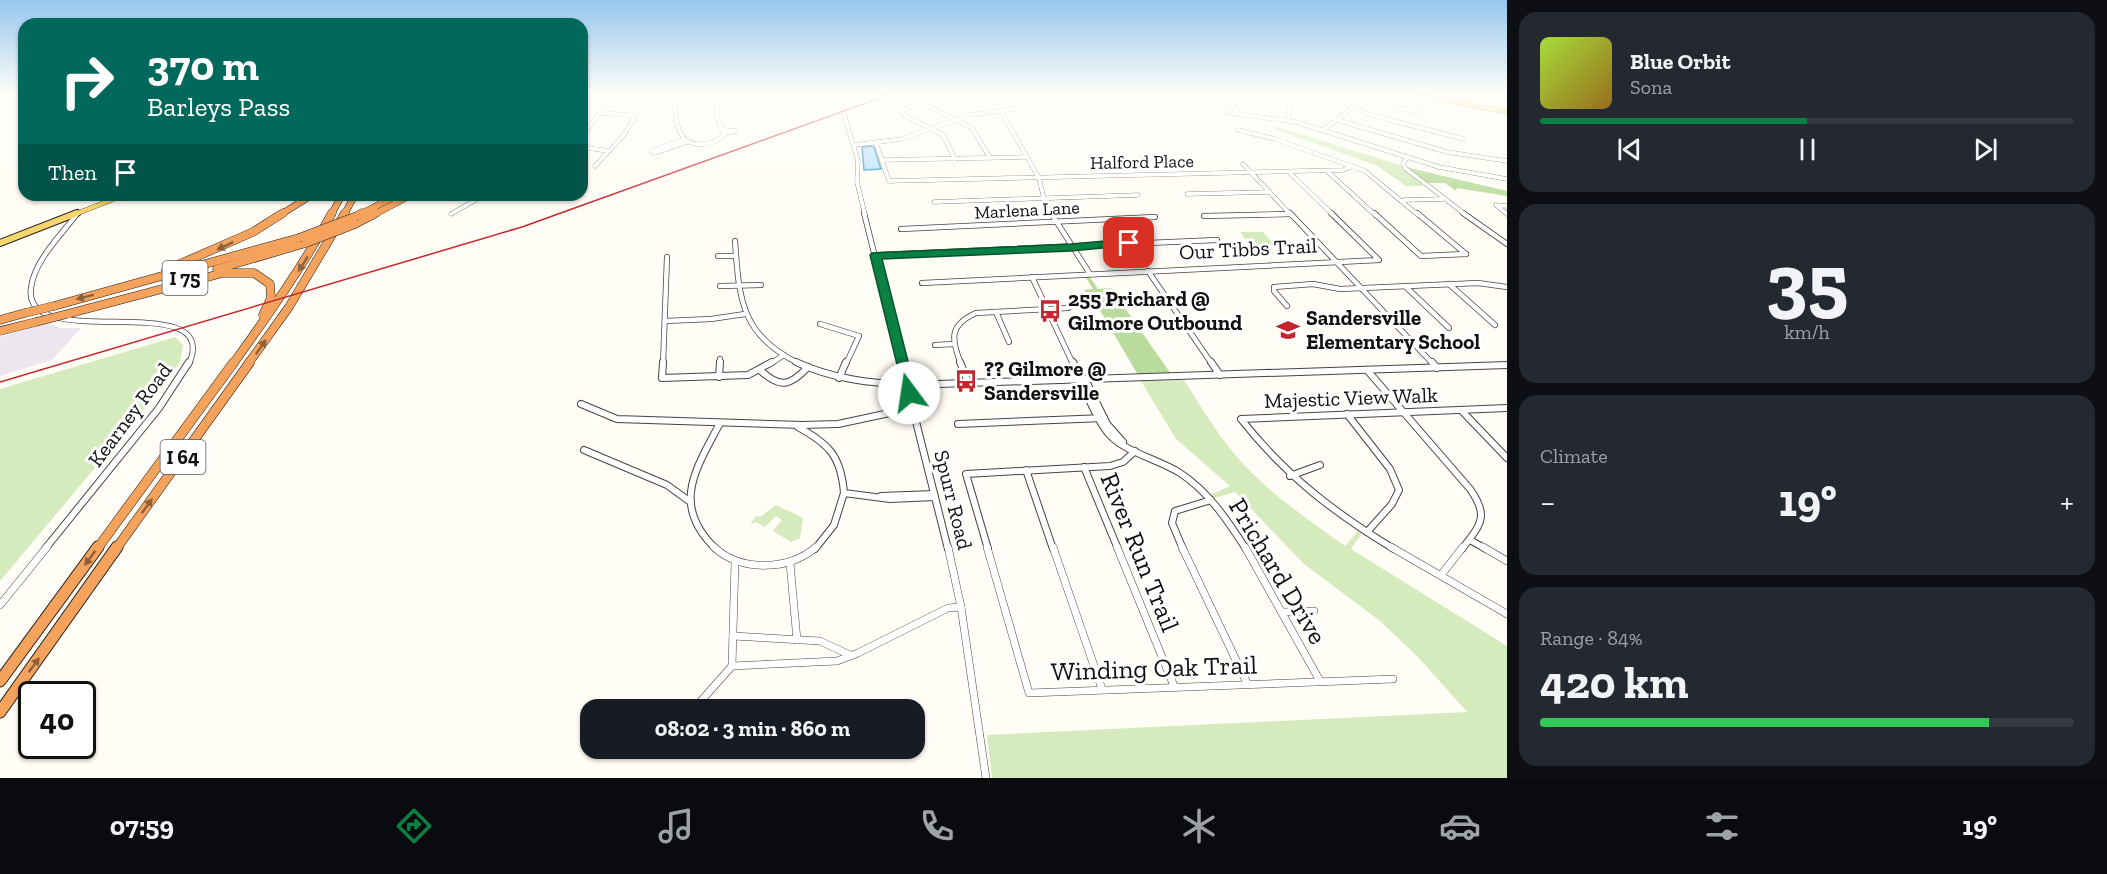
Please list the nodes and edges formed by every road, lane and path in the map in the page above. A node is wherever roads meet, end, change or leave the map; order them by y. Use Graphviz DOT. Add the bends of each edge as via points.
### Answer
graph roads {
  1 [pos="627,130"];
  2 [pos="677,130"];
  3 [pos="723,130"];
  4 [pos="850,130"];
  5 [pos="926,130"];
  6 [pos="932,130"];
  7 [pos="975,130"];
  8 [pos="1011,130"];
  9 [pos="1239,130"];
  10 [pos="1323,130"];
  11 [pos="1372,130"];
  12 [pos="1425,130"];
  13 [pos="1464,139"];
  14 [pos="682,140"];
  15 [pos="687,142"];
  16 [pos="876,143"];
  17 [pos="854,144"];
  18 [pos="588,148"];
  19 [pos="608,151"];
  20 [pos="990,158"];
  21 [pos="1027,158"];
  22 [pos="1407,158"];
  23 [pos="955,159"];
  24 [pos="882,160"];
  25 [pos="1507,161"];
  26 [pos="1243,164"];
  27 [pos="595,166"];
  28 [pos="1353,166"];
  29 [pos="1328,171"];
  30 [pos="1251,172"];
  31 [pos="1289,172"];
  32 [pos="1039,178"];
  33 [pos="1507,179"];
  34 [pos="1270,192"];
  35 [pos="1187,194"];
  36 [pos="1138,195"];
  37 [pos="1044,199"];
  38 [pos="1443,199"];
  39 [pos="1404,200"];
  40 [pos="109,201"];
  41 [pos="303,201"];
  42 [pos="338,201"];
  43 [pos="352,201"];
  44 [pos="386,201"];
  45 [pos="399,201"];
  46 [pos="474,201"];
  47 [pos="934,202"];
  48 [pos="1507,206"];
  49 [pos="77,214"];
  50 [pos="451,214"];
  51 [pos="1290,214"];
  52 [pos="1507,214"];
  53 [pos="357,216"];
  54 [pos="1204,216"];
  55 [pos="1155,217"];
  56 [pos="1055,222"];
  57 [pos="901,229"];
  58 [pos="1217,240"];
  59 [pos="303,241"];
  60 [pos="735,241"];
  61 [pos="0,243"];
  62 [pos="1507,244"];
  63 [pos="1071,248"];
  64 [pos="876,255"];
  65 [pos="718,256"];
  66 [pos="736,256"];
  67 [pos="667,257"];
  68 [pos="1336,262"];
  69 [pos="1148,271"];
  70 [pos="1090,274"];
  71 [pos="1032,277"];
  72 [pos="922,283"];
  73 [pos="1449,284"];
  74 [pos="761,285"];
  75 [pos="720,286"];
  76 [pos="739,286"];
  77 [pos="1405,286"];
  78 [pos="1507,287"];
  79 [pos="117,288"];
  80 [pos="1361,288"];
  81 [pos="1287,306"];
  82 [pos="1068,308"];
  83 [pos="1048,310"];
  84 [pos="996,312"];
  85 [pos="65,313"];
  86 [pos="745,314"];
  87 [pos="0,320"];
  88 [pos="665,321"];
  89 [pos="820,324"];
  90 [pos="1495,325"];
  91 [pos="1449,328"];
  92 [pos="0,331"];
  93 [pos="1009,342"];
  94 [pos="954,344"];
  95 [pos="935,345"];
  96 [pos="784,355"];
  97 [pos="720,359"];
  98 [pos="1507,365"];
  99 [pos="808,367"];
  100 [pos="1437,368"];
  101 [pos="760,370"];
  102 [pos="1367,370"];
  103 [pos="1220,375"];
  104 [pos="719,377"];
  105 [pos="839,378"];
  106 [pos="1081,379"];
  107 [pos="969,384"];
  108 [pos="908,386"];
  109 [pos="581,404"];
  110 [pos="913,408"];
  111 [pos="1507,408"];
  112 [pos="1461,410"];
  113 [pos="1404,412"];
  114 [pos="1347,414"];
  115 [pos="1101,418"];
  116 [pos="720,423"];
  117 [pos="793,424"];
  118 [pos="958,424"];
  119 [pos="186,427"];
  120 [pos="584,450"];
  121 [pos="1135,451"];
  122 [pos="1507,458"];
  123 [pos="1320,465"];
  124 [pos="1084,467"];
  125 [pos="1026,470"];
  126 [pos="1290,476"];
  127 [pos="844,493"];
  128 [pos="934,496"];
  129 [pos="1211,500"];
  130 [pos="689,501"];
  131 [pos="1367,532"];
  132 [pos="1470,540"];
  133 [pos="1507,561"];
  134 [pos="735,562"];
  135 [pos="790,563"];
  136 [pos="1441,574"];
  137 [pos="0,605"];
  138 [pos="961,607"];
  139 [pos="1314,611"];
  140 [pos="1283,612"];
  141 [pos="1507,614"];
  142 [pos="733,636"];
  143 [pos="797,640"];
  144 [pos="850,655"];
  145 [pos="732,666"];
  146 [pos="1393,679"];
  147 [pos="0,681"];
  148 [pos="1320,681"];
  149 [pos="1247,683"];
  150 [pos="1174,686"];
  151 [pos="1102,689"];
  152 [pos="703,699"];
  153 [pos="0,712"];
  154 [pos="986,778"];
  1 -- 19 [label="street"];
  2 -- 14 [label="street"];
  3 -- 15 [label="street" via="722,138 707,144"];
  4 -- 17 [label="street, Spurr Road"];
  5 -- 16 [label="street"];
  6 -- 23 [label="street" via="945,137"];
  7 -- 20 [label="street"];
  8 -- 21 [label="street"];
  9 -- 28 [label="street"];
  10 -- 22 [label="street"];
  11 -- 25 [label="street" via="1447,152"];
  12 -- 13 [label="street"];
  14 -- 15 [label="street"];
  14 -- 15 [label="street" via="651,151 656,153"];
  16 -- 17 [label="street"];
  16 -- 24 [label="street"];
  17 -- 64 [label="street, Spurr Road" via="860,166 857,182"];
  18 -- 19 [label="street"];
  19 -- 27 [label="street"];
  20 -- 21 [label="street"];
  20 -- 23 [label="street"];
  21 -- 32 [label="street"];
  22 -- 33 [label="street" via="1452,171"];
  22 -- 38 [label="street" via="1405,168"];
  23 -- 24 [label="street"];
  24 -- 32 [label="street, Halford Place" via="889,181"];
  26 -- 30 [label="street"];
  28 -- 29 [label="street, Halford Place"];
  28 -- 39 [label="street" via="1372,174"];
  29 -- 31 [label="street, Halford Place"];
  29 -- 39 [label="street" via="1421,256 1467,254"];
  30 -- 31 [label="street, Halford Place"];
  30 -- 32 [label="street, Halford Place"];
  30 -- 34 [label="street"];
  31 -- 68 [label="street, Our Tibbs Trail" via="1378,260"];
  32 -- 37 [label="street"];
  34 -- 35 [label="street"];
  34 -- 51 [label="street"];
  36 -- 37 [label="street"];
  37 -- 47 [label="street"];
  37 -- 56 [label="street"];
  38 -- 39 [label="street"];
  38 -- 62 [label="street"];
  40 -- 49 [label="main road"];
  41 -- 79 [label="highway, I 75, one-way" via="224,246"];
  42 -- 119 [label="highway, I 64, one-way" via="290,284"];
  153 -- 43 [label="highway, I 64, one-way" via="289,307"];
  44 -- 53 [label="highway"];
  45 -- 59 [label="highway, I 75, bridge" via="355,224"];
  46 -- 50 [label="street"];
  48 -- 52 [label="street" via="1496,205"];
  49 -- 61 [label="main road"];
  49 -- 137 [label="street, Kearney Road" via="34,276 30,293 33,303 46,315 70,322 159,322 176,327 189,338 192,356 165,400"];
  51 -- 54 [label="street"];
  51 -- 68 [label="street"];
  53 -- 59 [label="highway, bridge"];
  55 -- 56 [label="street, Marlena Lane"];
  56 -- 57 [label="street, Marlena Lane"];
  56 -- 63 [label="street"];
  58 -- 63 [label="street"];
  59 -- 79 [label="highway"];
  59 -- 85 [label="highway, I 75"];
  60 -- 66 [label="street"];
  63 -- 64 [label="street"];
  63 -- 70 [label="street"];
  64 -- 108 [label="street, Spurr Road"];
  65 -- 66 [label="street"];
  66 -- 76 [label="street"];
  67 -- 88 [label="street"];
  68 -- 69 [label="street, Our Tibbs Trail"];
  68 -- 80 [label="street"];
  69 -- 70 [label="street, Our Tibbs Trail"];
  69 -- 103 [label="street"];
  70 -- 71 [label="street, Our Tibbs Trail"];
  71 -- 72 [label="street, Our Tibbs Trail"];
  71 -- 83 [label="street, Prichard Drive"];
  73 -- 77 [label="street"];
  73 -- 78 [label="street"];
  73 -- 90 [label="street"];
  74 -- 76 [label="street"];
  75 -- 76 [label="street"];
  76 -- 86 [label="street"];
  77 -- 80 [label="street"];
  77 -- 91 [label="street"];
  79 -- 87 [label="highway, I 75, one-way, bridge"];
  80 -- 81 [label="street" via="1340,290 1313,284 1274,287"];
  80 -- 100 [label="street"];
  82 -- 83 [label="street"];
  83 -- 84 [label="street"];
  83 -- 106 [label="street, Prichard Drive"];
  84 -- 93 [label="street"];
  84 -- 94 [label="street" via="965,317 953,331"];
  85 -- 92 [label="highway, bridge"];
  85 -- 119 [label="highway" via="223,273 254,273 266,279 272,291 266,310"];
  86 -- 88 [label="street" via="711,320"];
  86 -- 96 [label="street" via="764,339"];
  88 -- 104 [label="street" via="662,378"];
  89 -- 105 [label="street" via="859,336"];
  94 -- 95 [label="street"];
  94 -- 107 [label="street"];
  96 -- 99 [label="street"];
  96 -- 101 [label="street"];
  97 -- 104 [label="street"];
  98 -- 100 [label="street"];
  99 -- 101 [label="street" via="797,380 787,384 775,383"];
  99 -- 105 [label="street"];
  100 -- 102 [label="street"];
  101 -- 104 [label="street"];
  102 -- 103 [label="street"];
  102 -- 113 [label="street"];
  103 -- 106 [label="street"];
  105 -- 108 [label="street"];
  106 -- 107 [label="street"];
  106 -- 115 [label="street, Prichard Drive"];
  107 -- 108 [label="street"];
  108 -- 110 [label="street, Spurr Road"];
  109 -- 116 [label="street" via="618,419"];
  110 -- 117 [label="street" via="838,424"];
  110 -- 128 [label="street, Spurr Road"];
  111 -- 112 [label="street, Majestic View Walk"];
  112 -- 113 [label="street, Majestic View Walk"];
  112 -- 122 [label="street"];
  113 -- 114 [label="street, Majestic View Walk"];
  113 -- 132 [label="street" via="1478,499 1482,520"];
  114 -- 126 [label="street, Majestic View Walk" via="1241,418"];
  114 -- 131 [label="street" via="1390,469 1399,490"];
  115 -- 118 [label="street"];
  115 -- 121 [label="street, Prichard Drive" via="1111,437"];
  116 -- 117 [label="street"];
  116 -- 130 [label="street" via="698,466"];
  117 -- 127 [label="street" via="832,452 842,469"];
  119 -- 147 [label="highway, I 64, one-way"];
  120 -- 130 [label="street" via="666,485"];
  121 -- 124 [label="street, Winding Oak Trail" via="1110,466"];
  121 -- 129 [label="street, Prichard Drive" via="1171,465"];
  123 -- 126 [label="street"];
  124 -- 125 [label="street, Winding Oak Trail"];
  124 -- 150 [label="street, River Run Trail"];
  125 -- 151 [label="street"];
  125 -- 151 [label="street, Winding Oak Trail" via="966,474 1029,693"];
  126 -- 131 [label="street, Majestic View Walk"];
  127 -- 128 [label="street" via="890,500"];
  127 -- 135 [label="street" via="842,510 833,528 810,551"];
  128 -- 138 [label="street, Spurr Road"];
  129 -- 140 [label="street, Prichard Drive" via="1231,523"];
  129 -- 149 [label="street" via="1175,511 1172,522"];
  130 -- 134 [label="street" via="705,539"];
  131 -- 136 [label="street, Majestic View Walk"];
  132 -- 133 [label="street"];
  132 -- 136 [label="street"];
  134 -- 135 [label="street"];
  134 -- 142 [label="street"];
  135 -- 143 [label="street"];
  136 -- 141 [label="street, Majestic View Walk"];
  138 -- 144 [label="street" via="948,608"];
  138 -- 154 [label="street, Spurr Road"];
  139 -- 140 [label="street"];
  140 -- 148 [label="street, Prichard Drive"];
  142 -- 143 [label="street"];
  142 -- 145 [label="street"];
  143 -- 144 [label="street" via="826,642"];
  144 -- 145 [label="street" via="837,661"];
  145 -- 152 [label="street"];
  146 -- 148 [label="street, Winding Oak Trail"];
  148 -- 149 [label="street, Winding Oak Trail"];
  149 -- 150 [label="street, Winding Oak Trail"];
  150 -- 151 [label="street, Winding Oak Trail"];
}
